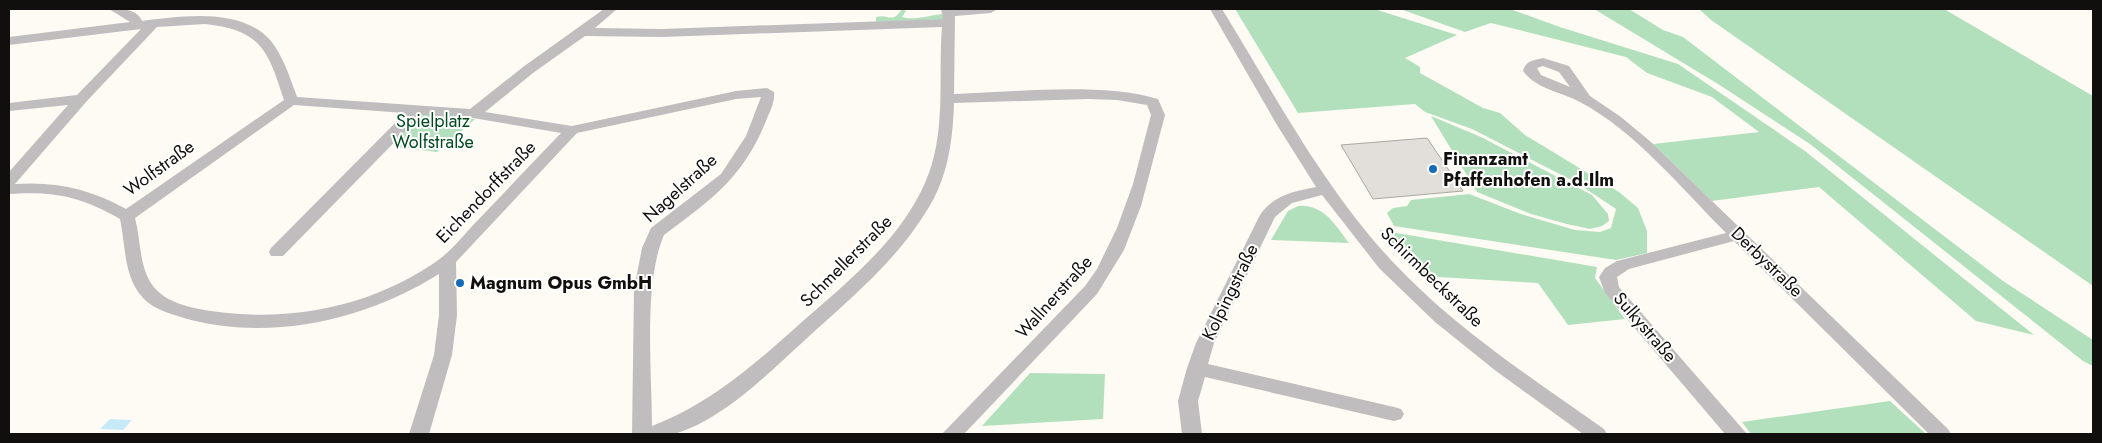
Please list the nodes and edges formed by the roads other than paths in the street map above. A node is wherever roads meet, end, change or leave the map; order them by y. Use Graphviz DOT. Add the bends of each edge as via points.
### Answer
graph roads {
  1 [pos="115,9"];
  2 [pos="610,9"];
  3 [pos="991,9"];
  4 [pos="1216,9"];
  5 [pos="948,15"];
  6 [pos="153,23"];
  7 [pos="137,25"];
  8 [pos="583,32"];
  9 [pos="9,41"];
  10 [pos="81,99"];
  11 [pos="714,99"];
  12 [pos="946,99"];
  13 [pos="1585,99"];
  14 [pos="291,101"];
  15 [pos="9,108"];
  16 [pos="418,109"];
  17 [pos="473,114"];
  18 [pos="572,130"];
  19 [pos="9,181"];
  20 [pos="9,189"];
  21 [pos="1326,190"];
  22 [pos="127,216"];
  23 [pos="1738,234"];
  24 [pos="277,252"];
  25 [pos="448,262"];
  26 [pos="1196,368"];
  27 [pos="1394,414"];
  28 [pos="419,434"];
  29 [pos="642,434"];
  30 [pos="652,434"];
  31 [pos="952,434"];
  32 [pos="1192,434"];
  33 [pos="1597,434"];
  34 [pos="1737,434"];
  35 [pos="1941,434"];
  1 -- 7 [label="street" via="135,18"];
  2 -- 8 [label="street"];
  3 -- 5 [label="street"];
  4 -- 21 [label="street, Schirmbeckstraße"];
  5 -- 8 [label="street" via="662,33"];
  5 -- 12 [label="street, Schmellerstraße"];
  6 -- 7 [label="street"];
  6 -- 10 [label="street"];
  6 -- 14 [label="street" via="207,22 246,28 267,44 279,66"];
  7 -- 9 [label="street"];
  8 -- 17 [label="street"];
  10 -- 15 [label="street"];
  10 -- 19 [label="street"];
  11 -- 18 [label="street, Eichendorffstraße"];
  11 -- 29 [label="street, Nagelstraße" via="768,92 754,136 727,177 657,232 650,248 643,290"];
  12 -- 30 [label="street, Schmellerstraße" via="945,135 937,172 919,209 892,248 839,300 744,383 709,408"];
  12 -- 31 [label="street, Wallnerstraße" via="1064,95 1138,97 1153,102 1158,115 1138,196 1107,269 1091,290"];
  13 -- 23 [label="street, Derbystraße" via="1641,140"];
  14 -- 16 [label="street"];
  14 -- 22 [label="street, Wolfstraße"];
  16 -- 17 [label="street"];
  16 -- 24 [label="street"];
  17 -- 18 [label="street, Eichendorffstraße"];
  18 -- 25 [label="street, Eichendorffstraße"];
  20 -- 22 [label="street" via="81,192"];
  21 -- 26 [label="street, Kolpingstraße" via="1284,199 1272,210 1218,313"];
  21 -- 33 [label="street, Schirmbeckstraße" via="1370,248 1417,295 1482,352"];
  22 -- 25 [label="street, Wolfstraße" via="134,264 149,293 161,302 189,313 222,320 282,322 325,316 404,287"];
  23 -- 34 [label="street, Sulkystraße" via="1622,265 1608,277 1612,289"];
  23 -- 35 [label="street, Derbystraße"];
  25 -- 28 [label="street, Eichendorffstraße" via="448,315 443,355"];
  26 -- 27 [label="street"];
  26 -- 32 [label="street, Kolpingstraße" via="1188,401"];
}
